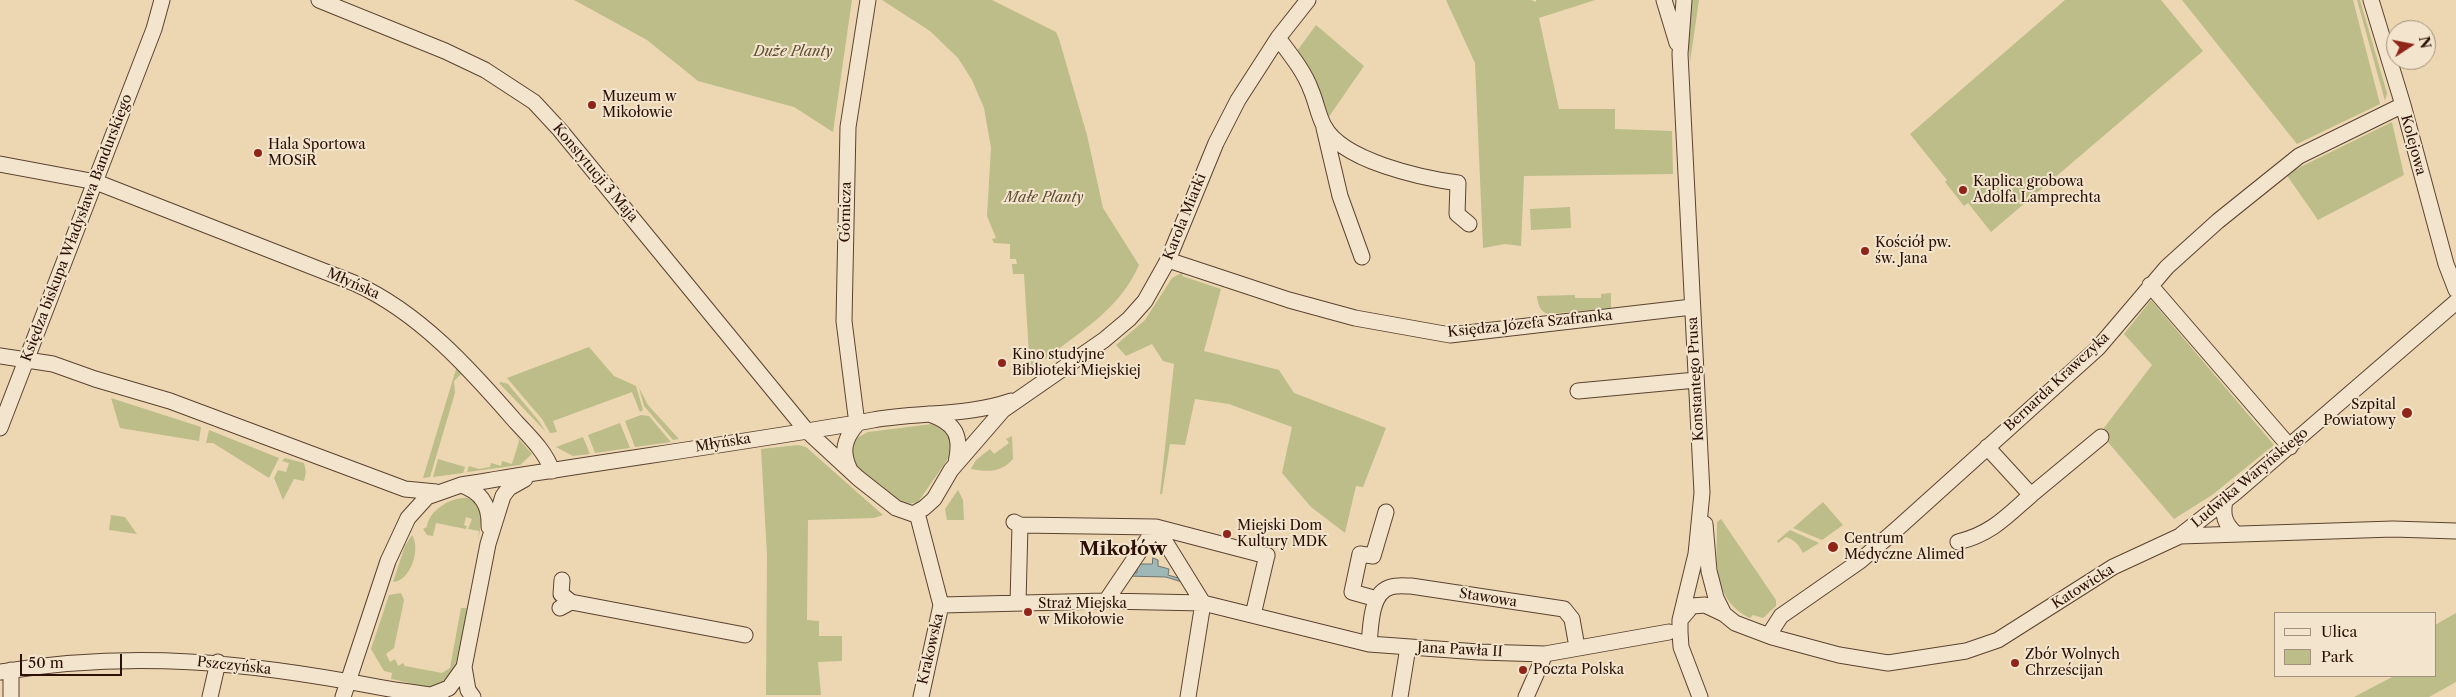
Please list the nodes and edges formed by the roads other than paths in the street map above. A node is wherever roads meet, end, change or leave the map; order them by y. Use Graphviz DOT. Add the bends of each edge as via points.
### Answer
graph roads {
  1 [pos="162,0"];
  2 [pos="170,0"];
  3 [pos="868,0"];
  4 [pos="1308,0"];
  5 [pos="1664,0"];
  6 [pos="1684,0"];
  7 [pos="2371,0"];
  8 [pos="324,2"];
  9 [pos="154,29"];
  10 [pos="1278,38"];
  11 [pos="1680,54"];
  12 [pos="2403,105"];
  13 [pos="1324,126"];
  14 [pos="0,164"];
  15 [pos="96,182"];
  16 [pos="1469,224"];
  17 [pos="1362,257"];
  18 [pos="1168,260"];
  19 [pos="2150,285"];
  20 [pos="2456,290"];
  21 [pos="2456,302"];
  22 [pos="1692,307"];
  23 [pos="0,356"];
  24 [pos="26,359"];
  25 [pos="1696,380"];
  26 [pos="1578,391"];
  27 [pos="1022,397"];
  28 [pos="930,414"];
  29 [pos="857,424"];
  30 [pos="0,428"];
  31 [pos="806,430"];
  32 [pos="2101,437"];
  33 [pos="1987,447"];
  34 [pos="2290,447"];
  35 [pos="956,463"];
  36 [pos="546,471"];
  37 [pos="851,472"];
  38 [pos="389,482"];
  39 [pos="461,485"];
  40 [pos="436,492"];
  41 [pos="2031,495"];
  42 [pos="2225,502"];
  43 [pos="1701,507"];
  44 [pos="1386,512"];
  45 [pos="917,513"];
  46 [pos="2209,514"];
  47 [pos="408,518"];
  48 [pos="1156,527"];
  49 [pos="2456,531"];
  50 [pos="2235,533"];
  51 [pos="2216,534"];
  52 [pos="2180,536"];
  53 [pos="1958,542"];
  54 [pos="488,544"];
  55 [pos="565,594"];
  56 [pos="1377,599"];
  57 [pos="1106,601"];
  58 [pos="1203,602"];
  59 [pos="1015,603"];
  60 [pos="941,605"];
  61 [pos="1724,614"];
  62 [pos="1253,615"];
  63 [pos="1680,620"];
  64 [pos="1669,632"];
  65 [pos="745,635"];
  66 [pos="1772,638"];
  67 [pos="1369,644"];
  68 [pos="1577,647"];
  69 [pos="1408,648"];
  70 [pos="1545,654"];
  71 [pos="358,655"];
  72 [pos="218,662"];
  73 [pos="464,667"];
  74 [pos="6,671"];
  75 [pos="317,676"];
  76 [pos="349,681"];
  77 [pos="378,687"];
  78 [pos="436,696"];
  79 [pos="11,697"];
  80 [pos="210,697"];
  81 [pos="343,697"];
  82 [pos="473,697"];
  83 [pos="921,697"];
  84 [pos="1188,697"];
  85 [pos="1400,697"];
  86 [pos="1526,697"];
  87 [pos="1700,697"];
  1 -- 9 [label="street, Księdza biskupa Władysława Bandurskiego"];
  2 -- 9 [label="street, Księdza biskupa Władysława Bandurskiego"];
  3 -- 29 [label="street, Górnicza" via="848,127 844,321"];
  4 -- 10 [label="street, Karola Miarki"];
  5 -- 11 [label="street, Konstantego Prusa"];
  6 -- 11 [label="street, Konstantego Prusa"];
  7 -- 12 [label="street, Kolejowa"];
  8 -- 31 [label="street, Konstytucji 3 Maja" via="485,70 534,102"];
  9 -- 15 [label="street, Księdza biskupa Władysława Bandurskiego"];
  10 -- 13 [label="street" via="1310,87"];
  10 -- 18 [label="street, Karola Miarki" via="1223,129"];
  11 -- 22 [label="street, Konstantego Prusa"];
  12 -- 19 [label="street, Bernarda Krawczyka" via="2299,156 2218,221"];
  12 -- 20 [label="street, Kolejowa"];
  13 -- 16 [label="street" via="1333,138 1354,152 1388,168 1458,183 1457,214"];
  13 -- 17 [label="street" via="1340,196"];
  14 -- 15 [label="street, Młyńska"];
  15 -- 24 [label="street, Księdza biskupa Władysława Bandurskiego"];
  15 -- 36 [label="street, Młyńska" via="383,297 448,350 507,412 549,461"];
  18 -- 22 [label="street, Księdza Józefa Szafranka" via="1346,316 1450,335"];
  18 -- 27 [label="street, Karola Miarki" via="1145,301 1130,319"];
  19 -- 33 [label="street, Bernarda Krawczyka" via="2098,348"];
  19 -- 34 [label="street"];
  21 -- 34 [label="street, Ludwika Waryńskiego"];
  22 -- 25 [label="street, Konstantego Prusa"];
  23 -- 24 [label="street, Młyńska"];
  24 -- 30 [label="street, Księdza biskupa Władysława Bandurskiego"];
  24 -- 38 [label="street, Młyńska" via="53,364 170,401"];
  25 -- 26 [label="street"];
  25 -- 43 [label="street, Konstantego Prusa"];
  27 -- 28 [label="street, Karola Miarki" via="1000,404"];
  27 -- 35 [label="street, Karola Miarki" via="1003,410"];
  28 -- 29 [label="street"];
  28 -- 35 [label="street" via="954,429 960,449"];
  29 -- 31 [label="street, Młyńska"];
  29 -- 37 [label="street" via="844,446"];
  31 -- 36 [label="street, Młyńska"];
  31 -- 37 [label="street, Konstytucji 3 Maja"];
  32 -- 41 [label="street"];
  33 -- 41 [label="street"];
  33 -- 66 [label="street, Bernarda Krawczyka" via="1860,561 1776,621"];
  34 -- 42 [label="street, Ludwika Waryńskiego"];
  35 -- 45 [label="street" via="934,499"];
  36 -- 39 [label="street, Młyńska"];
  36 -- 54 [label="street" via="509,488 503,496"];
  37 -- 45 [label="street" via="896,508 909,514"];
  38 -- 40 [label="street, Młyńska" via="405,489"];
  38 -- 47 [label="street, Młyńska" via="405,501"];
  39 -- 40 [label="street, Młyńska"];
  39 -- 54 [label="street" via="479,494 488,508"];
  40 -- 47 [label="street, Młyńska" via="418,505"];
  41 -- 53 [label="street" via="1992,529 1976,538"];
  42 -- 46 [label="street, Ludwika Waryńskiego"];
  42 -- 50 [label="street" via="2226,523"];
  43 -- 61 [label="street" via="1708,532 1708,571"];
  43 -- 63 [label="street, Konstantego Prusa" via="1694,564"];
  44 -- 56 [label="street" via="1373,556 1360,554 1352,592"];
  45 -- 60 [label="street, Krakowska"];
  46 -- 51 [label="street" via="2210,525"];
  46 -- 52 [label="street, Ludwika Waryńskiego"];
  47 -- 71 [label="street, Młyńska" via="388,561"];
  48 -- 57 [label="street"];
  48 -- 58 [label="street"];
  48 -- 59 [label="street" via="1017,523"];
  48 -- 62 [label="street" via="1267,555"];
  49 -- 50 [label="street, Katowicka" via="2394,529"];
  50 -- 51 [label="street, Katowicka"];
  51 -- 52 [label="street, Katowicka"];
  52 -- 66 [label="street, Katowicka" via="2113,568 1998,640 1966,651 1888,664"];
  54 -- 73 [label="street"];
  55 -- 65 [label="street"];
  56 -- 67 [label="street"];
  56 -- 68 [label="street, Stawowa" via="1390,587 1411,586 1564,609 1572,619"];
  57 -- 58 [label="street, Jana Pawła II"];
  57 -- 59 [label="street, Jana Pawła II"];
  58 -- 62 [label="street, Jana Pawła II"];
  58 -- 84 [label="street"];
  59 -- 60 [label="street, Jana Pawła II"];
  60 -- 83 [label="street, Krakowska"];
  61 -- 63 [label="street, Katowicka" via="1699,604 1692,606"];
  61 -- 66 [label="street, Katowicka" via="1735,623"];
  62 -- 67 [label="street, Jana Pawła II"];
  63 -- 87 [label="street, Konstantego Prusa" via="1681,647"];
  64 -- 68 [label="street, Jana Pawła II"];
  67 -- 69 [label="street, Jana Pawła II"];
  68 -- 70 [label="street, Jana Pawła II"];
  69 -- 70 [label="street, Jana Pawła II"];
  69 -- 85 [label="street"];
  70 -- 86 [label="street"];
  71 -- 75 [label="street, Pszczyńska" via="342,668"];
  71 -- 76 [label="street, Młyńska"];
  71 -- 77 [label="street" via="365,678"];
  72 -- 74 [label="street, Pszczyńska" via="103,661"];
  72 -- 75 [label="street, Pszczyńska"];
  72 -- 80 [label="street"];
  73 -- 78 [label="street" via="448,688"];
  73 -- 82 [label="street" via="468,690"];
  74 -- 79 [label="street"];
  75 -- 76 [label="street, Pszczyńska"];
  76 -- 77 [label="street, Pszczyńska"];
  76 -- 81 [label="street, Młyńska"];
  77 -- 78 [label="street, Pszczyńska"];
}
